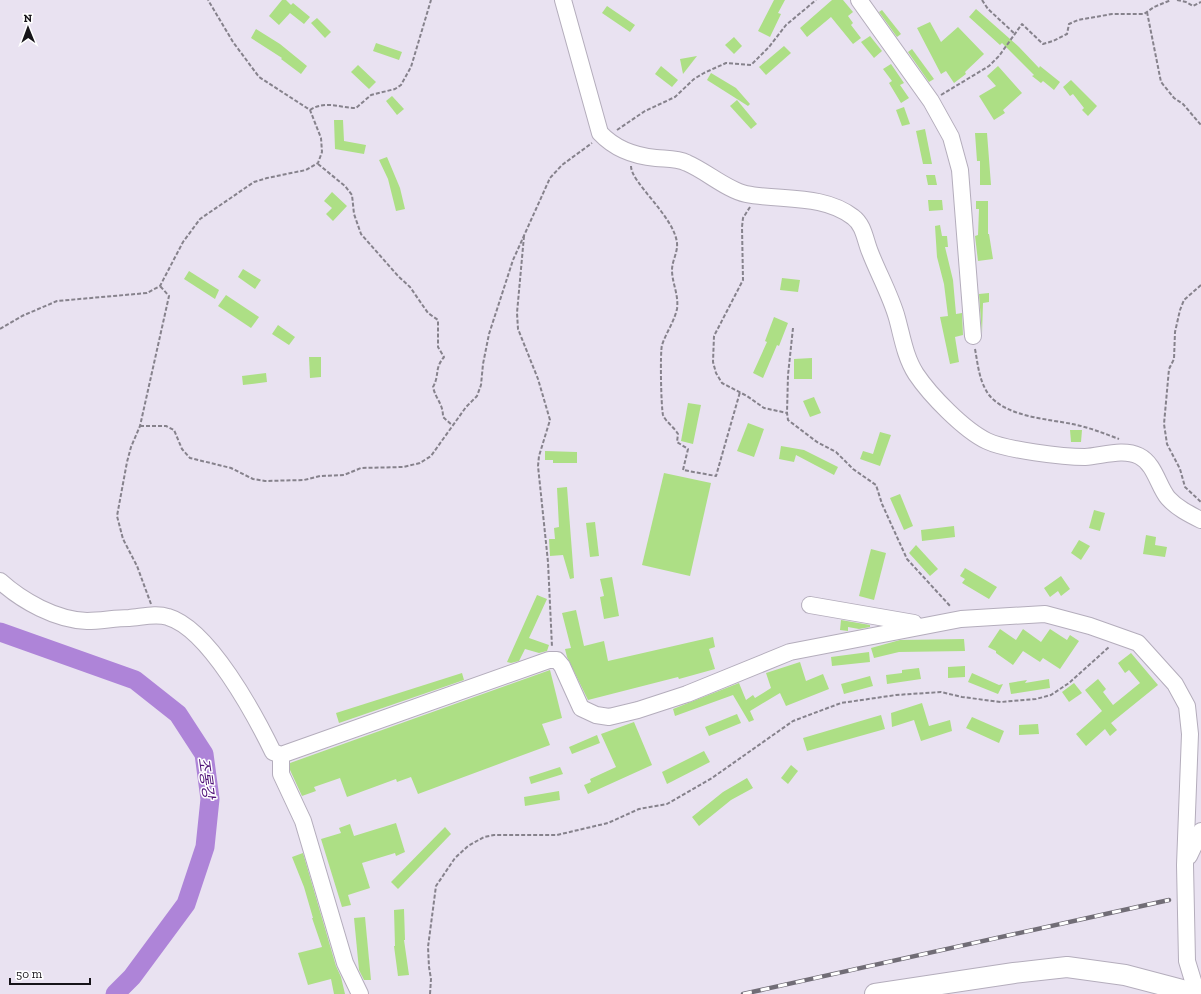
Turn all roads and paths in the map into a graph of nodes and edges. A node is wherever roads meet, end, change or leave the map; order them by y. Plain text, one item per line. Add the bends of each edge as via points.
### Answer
1 (208, 0) edge
2 (431, 0) edge
3 (563, 0) edge
4 (816, 0) edge
5 (859, 0) edge
6 (982, 0) edge
7 (1171, 0) edge
8 (1177, 0) edge
9 (1201, 2) edge
10 (1146, 12) junction
11 (1014, 34) junction
12 (931, 100) junction
13 (310, 110) junction
14 (1201, 125) edge
15 (605, 138) junction
16 (632, 153) junction
17 (318, 163) junction
18 (753, 194) junction
19 (524, 235) junction
20 (1201, 285) edge
21 (160, 286) junction
22 (793, 328) dead end
23 (0, 329) edge
24 (973, 336) joint
25 (740, 392) junction
26 (787, 413) junction
27 (452, 425) junction
28 (140, 426) junction
29 (1124, 442) dead end
30 (1201, 502) edge
31 (1201, 520) edge
32 (0, 581) edge
33 (810, 605) dead end
34 (157, 615) junction
35 (961, 619) junction
36 (923, 625) junction
37 (1117, 636) junction
38 (553, 660) junction
39 (281, 755) junction
40 (1201, 831) edge
41 (1185, 865) junction
42 (932, 990) edge
43 (360, 994) edge
44 (430, 994) edge
45 (875, 994) edge
46 (1197, 994) edge

1 - 13 path via 236,48 259,77
2 - 13 path via 411,66 401,85 371,96 356,108 323,105
3 - 15 street via 591,105 600,133
4 - 15 path via 786,25 751,65 726,63 704,73 675,97 645,111
5 - 12 street
6 - 11 path
7 - 10 path
8 - 9 path via 1193,6
10 - 11 path via 1078,20 1069,24 1067,34 1043,44 1022,24
10 - 14 path via 1161,82
11 - 12 path via 989,66
12 - 24 street via 951,137 960,170
13 - 17 path via 321,138 322,152
15 - 16 street via 609,143
15 - 19 path via 588,145 550,178
16 - 18 street via 644,157 676,159 737,191
16 - 25 path via 631,172 662,211 676,238 672,268 673,285 678,300 670,331 662,346 661,388 664,417 678,434 677,442 688,449 683,470 716,476
17 - 21 path via 306,170 254,182 200,219 183,242
17 - 27 path via 352,195 354,214 361,234 410,288 428,313 438,320 438,347 444,357 438,365 437,379 433,387 435,396 441,402 443,417
18 - 25 path via 751,206 743,218 743,280 714,336 712,354 716,374 722,383
18 - 31 street via 823,202 840,209 860,223 916,373 967,430 988,442 1023,450 1082,457 1118,453 1141,457 1154,472 1168,497 1182,510
19 - 27 path via 513,260 489,334 477,396
19 - 38 path via 518,329 538,379 550,420 538,466 548,562
20 - 30 path via 1184,300 1177,322 1174,359 1169,369 1164,428 1167,444 1180,469 1185,487
21 - 23 path via 147,293 57,301
21 - 28 path via 169,296
22 - 26 path
24 - 29 path via 981,379 990,396 1001,404 1026,416 1096,430
25 - 26 path via 764,408
26 - 35 path via 788,420 836,452 853,469 876,485 907,559
27 - 28 path via 431,456 420,463 403,467 361,468 344,475 304,480 266,481 253,479 231,468 190,458 182,449 174,430 166,426
28 - 34 path via 127,462 117,516 126,546
32 - 34 street via 18,595 63,618 86,621
33 - 36 street
34 - 39 street via 169,617 188,628 213,652 232,679 273,752
35 - 36 street
35 - 37 street via 1045,614
36 - 38 street via 790,652 687,694 609,717 596,715 581,708 562,666 557,660
37 - 41 street via 1138,643 1175,684 1187,706 1190,734
37 - 44 path via 1089,666 1052,695 1036,700 1001,702 941,692 841,703 793,721 712,778 667,804 639,809 608,823 557,835 494,835 476,841 455,858 436,886 428,947
38 - 39 street via 487,680
39 - 43 street via 282,774 302,821 345,963
40 - 41 street
41 - 46 street via 1187,961
42 - 45 main road
42 - 46 main road via 1014,973 1067,967 1125,975

